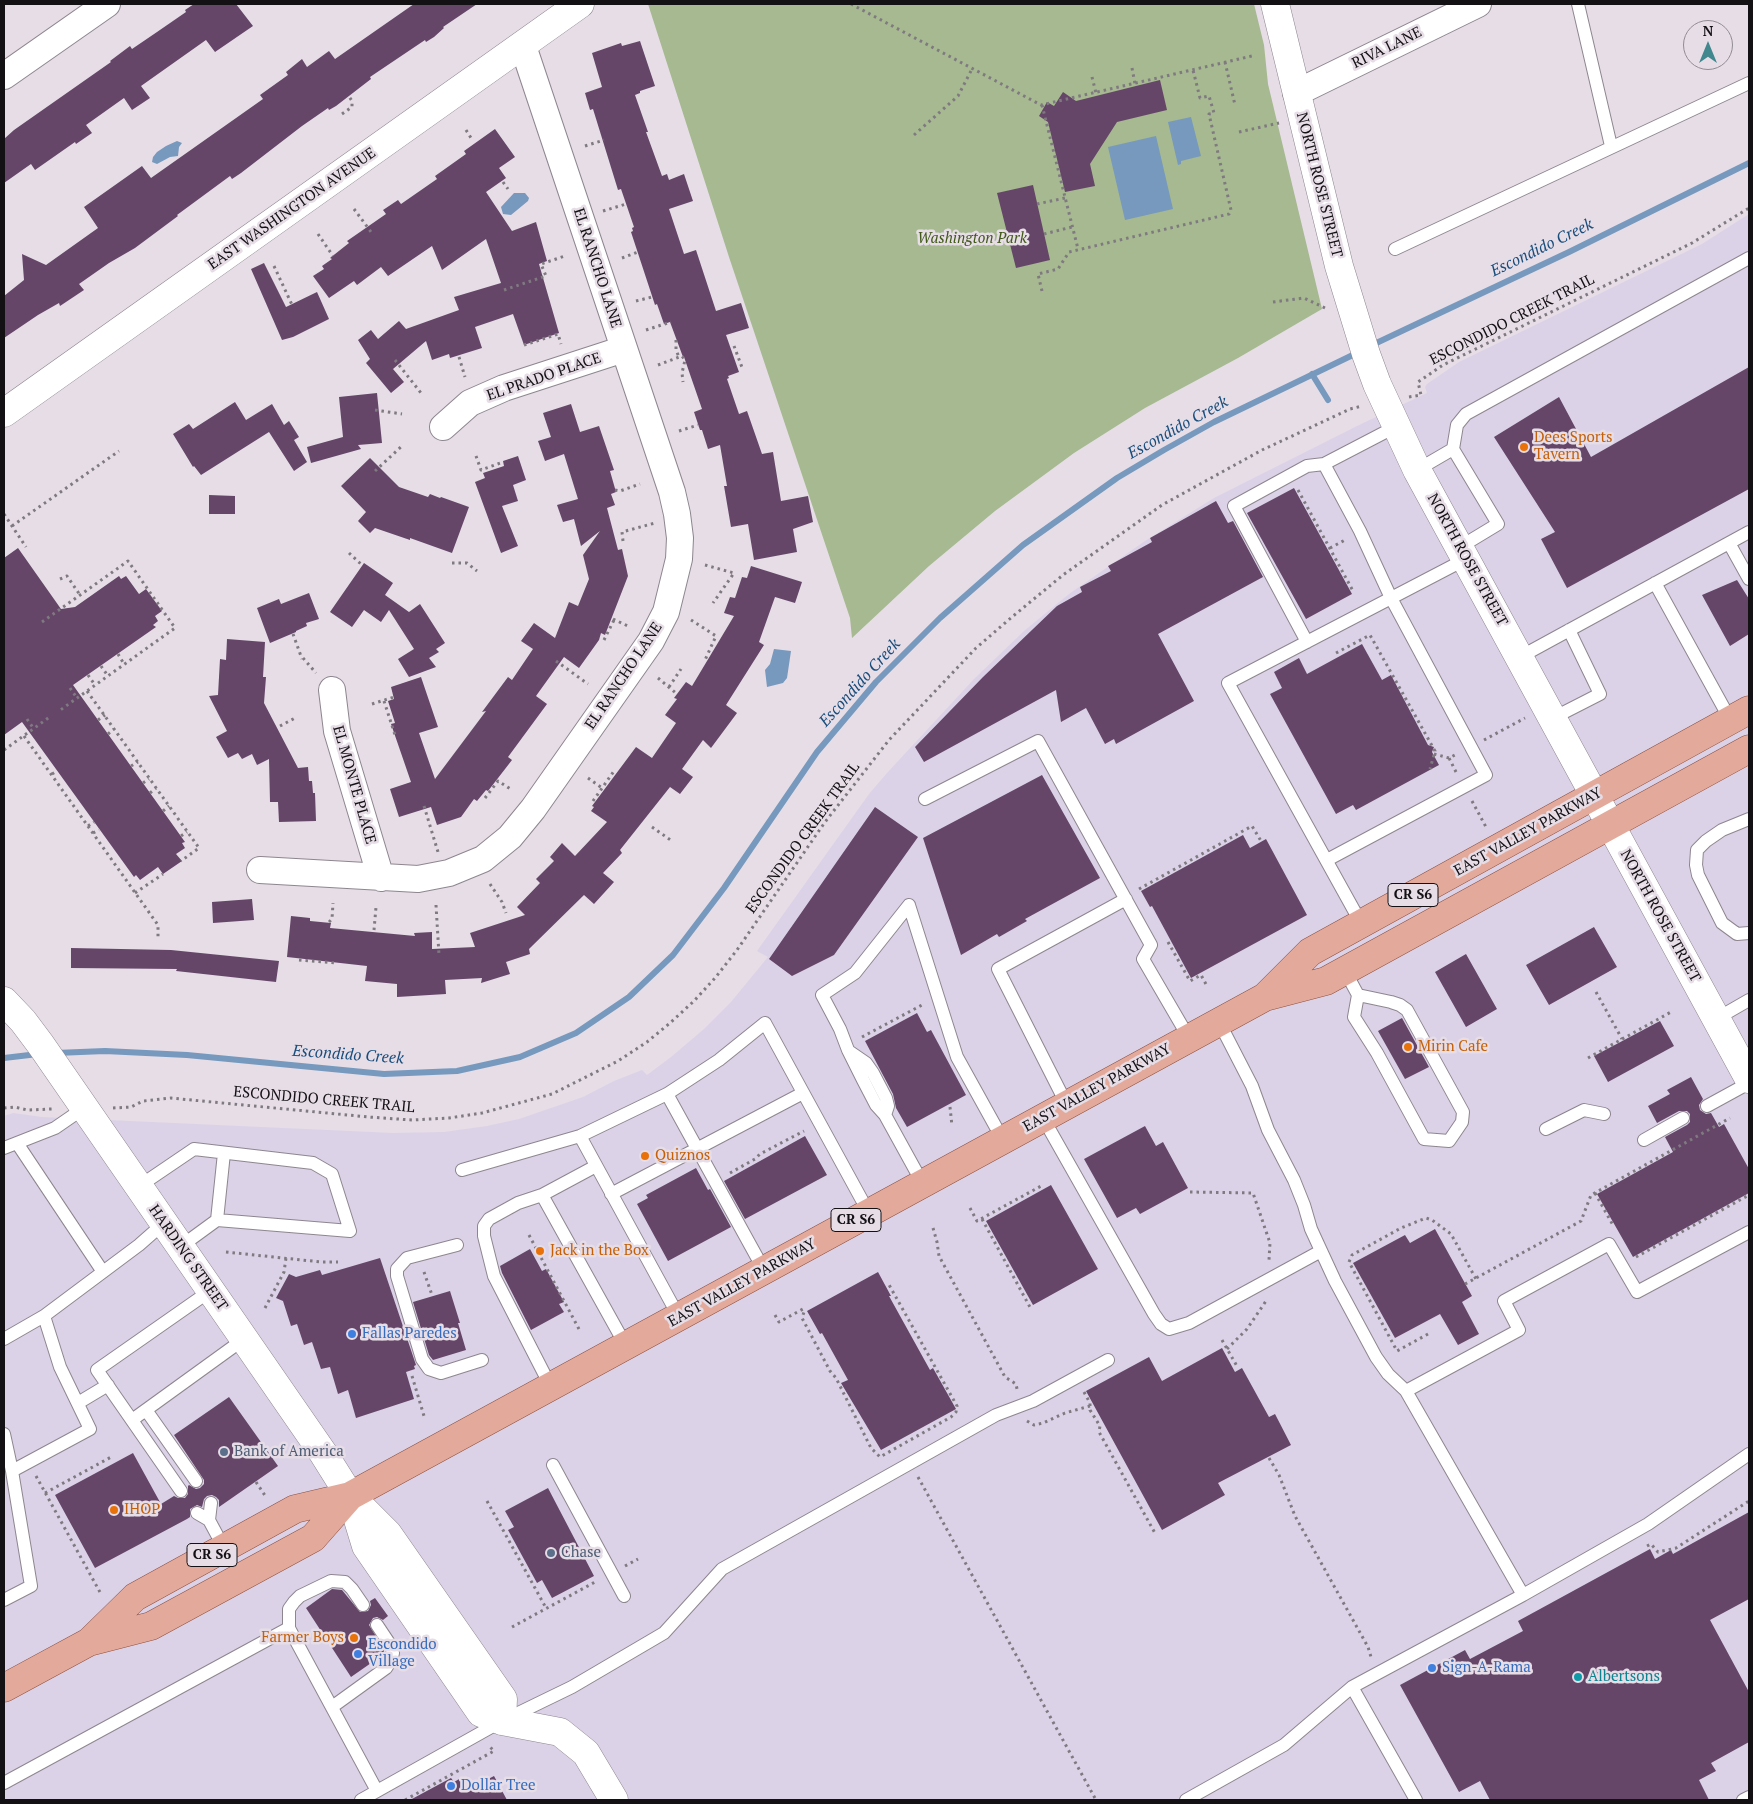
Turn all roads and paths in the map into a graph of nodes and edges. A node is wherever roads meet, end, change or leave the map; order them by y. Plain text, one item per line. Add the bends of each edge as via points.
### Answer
1 (107, 4) edge
2 (580, 4) edge
3 (851, 4) edge
4 (1275, 4) edge
5 (1478, 4) edge
6 (1578, 4) edge
7 (523, 46) junction
8 (1252, 56) dead end
9 (1225, 62) junction
10 (1132, 68) dead end
11 (972, 69) junction
12 (1193, 70) junction
13 (4, 76) edge
14 (1092, 77) dead end
15 (1749, 83) edge
16 (1136, 84) junction
17 (1096, 93) junction
18 (1296, 93) junction
19 (348, 95) dead end
20 (1042, 105) junction
21 (1236, 105) dead end
22 (342, 114) dead end
23 (1279, 123) dead end
24 (466, 130) dead end
25 (1239, 132) dead end
26 (914, 135) dead end
27 (604, 140) dead end
28 (473, 141) dead end
29 (585, 146) dead end
30 (1611, 146) junction
31 (502, 182) dead end
32 (508, 189) dead end
33 (1065, 198) junction
34 (626, 204) dead end
35 (1037, 204) dead end
36 (1749, 208) edge
37 (354, 209) dead end
38 (606, 210) dead end
39 (1072, 227) junction
40 (371, 232) dead end
41 (318, 234) dead end
42 (1044, 234) dead end
43 (1078, 249) junction
44 (1394, 249) dead end
45 (638, 252) dead end
46 (333, 256) dead end
47 (565, 256) dead end
48 (622, 258) dead end
49 (1749, 258) edge
50 (274, 266) dead end
51 (504, 290) dead end
52 (1042, 291) dead end
53 (652, 297) dead end
54 (636, 301) dead end
55 (1273, 302) dead end
56 (293, 307) dead end
57 (1338, 308) junction
58 (671, 322) dead end
59 (646, 330) dead end
60 (676, 340) dead end
61 (524, 345) dead end
62 (561, 345) dead end
63 (734, 346) dead end
64 (624, 349) junction
65 (459, 357) dead end
66 (679, 357) junction
67 (395, 360) dead end
68 (658, 365) dead end
69 (743, 370) dead end
70 (466, 377) dead end
71 (683, 382) dead end
72 (422, 393) dead end
73 (1381, 393) junction
74 (375, 410) dead end
75 (4, 413) edge
76 (402, 414) dead end
77 (698, 425) dead end
78 (1397, 426) junction
79 (442, 427) dead end
80 (679, 431) dead end
81 (403, 445) dead end
82 (1453, 449) junction
83 (119, 451) dead end
84 (476, 456) dead end
85 (503, 462) dead end
86 (1324, 464) junction
87 (1417, 470) junction
88 (375, 471) dead end
89 (1290, 476) junction
90 (640, 484) dead end
91 (615, 490) dead end
92 (4, 514) edge
93 (650, 525) dead end
94 (12, 526) junction
95 (1749, 532) edge
96 (623, 541) dead end
97 (1729, 543) junction
98 (26, 547) dead end
99 (349, 553) dead end
100 (1463, 553) junction
101 (452, 564) dead end
102 (362, 565) dead end
103 (705, 565) dead end
104 (477, 571) dead end
105 (60, 579) dead end
106 (1749, 579) edge
107 (1655, 583) junction
108 (1353, 591) dead end
109 (80, 596) junction
110 (1391, 598) junction
111 (713, 603) dead end
112 (691, 620) dead end
113 (42, 622) dead end
114 (628, 626) dead end
115 (1569, 630) junction
116 (293, 634) dead end
117 (604, 640) dead end
118 (1307, 642) junction
119 (1336, 653) dead end
120 (118, 654) dead end
121 (1520, 657) junction
122 (302, 659) dead end
123 (705, 660) dead end
124 (556, 661) dead end
125 (124, 664) junction
126 (100, 666) dead end
127 (681, 669) dead end
128 (88, 675) dead end
129 (108, 676) junction
130 (658, 678) dead end
131 (588, 684) dead end
132 (95, 685) junction
133 (70, 688) dead end
134 (669, 688) junction
135 (332, 690) dead end
136 (87, 691) junction
137 (677, 694) dead end
138 (394, 697) dead end
139 (77, 698) junction
140 (384, 701) junction
141 (372, 704) dead end
142 (59, 711) dead end
143 (1740, 715) edge
144 (51, 716) dead end
145 (104, 716) junction
146 (297, 717) dead end
147 (1553, 718) junction
148 (26, 719) dead end
149 (98, 720) dead end
150 (280, 726) dead end
151 (34, 729) junction
152 (114, 729) junction
153 (108, 734) dead end
154 (24, 736) junction
155 (396, 738) dead end
156 (4, 749) edge
157 (1749, 750) edge
158 (1434, 754) junction
159 (1449, 758) dead end
160 (138, 762) junction
161 (131, 766) dead end
162 (1430, 769) dead end
163 (57, 771) dead end
164 (614, 771) dead end
165 (52, 774) junction
166 (588, 778) dead end
167 (150, 779) junction
168 (143, 784) dead end
169 (156, 788) junction
170 (602, 788) junction
171 (512, 790) dead end
172 (150, 792) dead end
173 (1595, 796) junction
174 (485, 798) dead end
175 (925, 799) dead end
176 (593, 801) dead end
177 (169, 806) junction
178 (424, 806) dead end
179 (163, 811) dead end
180 (1749, 819) edge
181 (94, 822) dead end
182 (1610, 825) junction
183 (88, 826) junction
184 (652, 827) dead end
185 (99, 830) dead end
186 (187, 832) junction
187 (93, 833) junction
188 (181, 836) dead end
189 (672, 840) dead end
190 (1260, 840) dead end
191 (437, 848) dead end
192 (181, 860) dead end
193 (1327, 860) junction
194 (260, 870) dead end
195 (163, 874) dead end
196 (381, 878) junction
197 (490, 884) dead end
198 (135, 893) junction
199 (1143, 897) dead end
200 (1126, 900) junction
201 (333, 904) dead end
202 (436, 904) dead end
203 (376, 907) dead end
204 (506, 913) dead end
205 (329, 922) dead end
206 (1361, 924) junction
207 (374, 930) dead end
208 (1749, 933) edge
209 (158, 938) dead end
210 (1167, 939) dead end
211 (439, 955) dead end
212 (299, 960) dead end
213 (336, 963) dead end
214 (1345, 971) junction
215 (4, 982) edge
216 (1207, 986) dead end
217 (1596, 992) dead end
218 (1358, 995) junction
219 (1264, 996) junction
220 (1749, 1000) edge
221 (4, 1001) edge
222 (927, 1011) dead end
223 (1671, 1012) dead end
224 (1716, 1019) junction
225 (24, 1021) junction
226 (1219, 1022) junction
227 (1189, 1038) junction
228 (1622, 1039) junction
229 (847, 1048) junction
230 (1588, 1058) dead end
231 (1748, 1074) edge
232 (803, 1093) junction
233 (667, 1094) junction
234 (81, 1104) junction
235 (1067, 1105) junction
236 (1707, 1106) dead end
237 (950, 1107) dead end
238 (4, 1108) edge
239 (1604, 1114) dead end
240 (1043, 1118) junction
241 (1683, 1118) dead end
242 (1730, 1118) dead end
243 (952, 1126) dead end
244 (1546, 1128) dead end
245 (580, 1136) junction
246 (808, 1138) dead end
247 (1003, 1140) junction
248 (1644, 1140) dead end
249 (17, 1143) junction
250 (4, 1148) edge
251 (697, 1149) junction
252 (224, 1152) junction
253 (596, 1166) junction
254 (462, 1170) dead end
255 (733, 1182) dead end
256 (923, 1184) junction
257 (1043, 1185) dead end
258 (138, 1187) junction
259 (1190, 1192) dead end
260 (1595, 1192) junction
261 (611, 1194) junction
262 (542, 1195) junction
263 (1749, 1195) edge
264 (970, 1208) dead end
265 (869, 1213) junction
266 (982, 1219) junction
267 (217, 1220) junction
268 (164, 1223) junction
269 (933, 1228) dead end
270 (1749, 1232) edge
271 (1618, 1234) dead end
272 (528, 1235) dead end
273 (457, 1245) dead end
274 (180, 1247) junction
275 (1321, 1251) junction
276 (226, 1252) dead end
277 (418, 1254) junction
278 (286, 1258) junction
279 (1632, 1259) dead end
280 (338, 1262) dead end
281 (764, 1270) junction
282 (103, 1272) junction
283 (1476, 1279) junction
284 (1268, 1280) junction
285 (888, 1283) dead end
286 (1465, 1284) dead end
287 (210, 1291) junction
288 (432, 1295) dead end
289 (265, 1308) dead end
290 (1031, 1309) dead end
291 (775, 1315) dead end
292 (44, 1316) junction
293 (679, 1317) junction
294 (580, 1331) dead end
295 (1428, 1334) dead end
296 (4, 1339) edge
297 (244, 1339) junction
298 (1222, 1340) dead end
299 (626, 1346) junction
300 (1227, 1349) junction
301 (482, 1360) dead end
302 (1108, 1360) dead end
303 (1238, 1368) dead end
304 (411, 1373) dead end
305 (1076, 1378) junction
306 (108, 1385) junction
307 (551, 1387) junction
308 (1406, 1391) junction
309 (78, 1403) junction
310 (1021, 1406) junction
311 (1090, 1406) junction
312 (146, 1410) junction
313 (424, 1416) dead end
314 (132, 1420) junction
315 (4, 1434) edge
316 (900, 1446) junction
317 (1749, 1454) edge
318 (113, 1456) dead end
319 (1269, 1458) dead end
320 (28, 1463) junction
321 (910, 1463) junction
322 (553, 1465) dead end
323 (12, 1471) junction
324 (196, 1481) dead end
325 (256, 1482) dead end
326 (181, 1491) dead end
327 (45, 1493) junction
328 (350, 1496) junction
329 (487, 1501) dead end
330 (1749, 1501) edge
331 (269, 1502) dead end
332 (211, 1503) dead end
333 (197, 1513) dead end
334 (209, 1520) junction
335 (1156, 1535) dead end
336 (224, 1548) junction
337 (1642, 1549) dead end
338 (638, 1559) dead end
339 (611, 1573) junction
340 (100, 1594) dead end
341 (1523, 1595) junction
342 (624, 1596) dead end
343 (4, 1600) edge
344 (363, 1605) dead end
345 (546, 1608) junction
346 (377, 1625) dead end
347 (512, 1627) dead end
348 (289, 1628) junction
349 (89, 1642) junction
350 (1380, 1672) junction
351 (1352, 1687) junction
352 (4, 1688) edge
353 (332, 1707) junction
354 (502, 1721) junction
355 (477, 1735) junction
356 (4, 1783) edge
357 (377, 1791) junction
358 (1749, 1797) edge
359 (361, 1800) edge
360 (405, 1800) edge
361 (614, 1800) edge
362 (1096, 1800) edge
363 (1186, 1800) edge
364 (1416, 1800) edge
365 (1743, 1800) edge

1 - 13 street
2 - 7 street, EAST WASHINGTON AVENUE
3 - 11 path
4 - 18 street, NORTH ROSE STREET
5 - 18 street, RIVA LANE
6 - 30 lane
7 - 64 street, EL RANCHO LANE
7 - 75 street, EAST WASHINGTON AVENUE
8 - 9 path
9 - 12 path
9 - 21 path
10 - 16 path
11 - 20 path
11 - 26 path via 958,96
12 - 16 path
12 - 43 path via 1200,98 1209,96 1214,113 1209,114 1232,210 1229,214
14 - 17 path
15 - 30 lane
16 - 17 path
17 - 20 path
18 - 57 street, NORTH ROSE STREET via 1339,266
19 - 22 path via 352,107
20 - 33 path
23 - 25 path
24 - 28 path
27 - 29 path
30 - 44 lane
31 - 32 path
33 - 35 path
33 - 39 path
34 - 38 path
36 - 73 path, ESCONDIDO CREEK TRAIL via 1692,243 1448,362 1418,382 1421,395
37 - 40 path
39 - 42 path
39 - 43 path
41 - 46 path
43 - 52 path via 1069,252 1058,269 1038,274
45 - 48 path
47 - 51 path via 541,264 546,276
49 - 82 lane via 1466,414 1457,425
50 - 56 path
53 - 54 path
55 - 57 path via 1304,298
57 - 73 street, NORTH ROSE STREET
58 - 59 path
60 - 66 path
61 - 62 path via 558,334
63 - 69 path
64 - 79 street, EL PRADO PLACE via 504,388 470,403
64 - 196 street, EL RANCHO LANE via 677,514 679,560 666,612 652,641 533,809 510,836 483,859 449,873 418,880
65 - 70 path
66 - 68 path
66 - 71 path via 686,360
67 - 72 path
73 - 78 street, NORTH ROSE STREET
73 - 234 path, ESCONDIDO CREEK TRAIL via 1262,450 1162,505 1063,575 976,648 890,740 825,822 715,978 670,1023 618,1060 552,1094 482,1113 449,1118 368,1117 171,1098 143,1101 130,1107
74 - 76 path
77 - 80 path
78 - 86 lane
78 - 87 street, NORTH ROSE STREET
81 - 88 path
82 - 87 lane
82 - 100 lane via 1498,524
83 - 94 path
84 - 85 path via 481,470
86 - 89 lane via 1307,466
86 - 110 lane
87 - 100 street, NORTH ROSE STREET
89 - 108 path
89 - 118 lane via 1234,506
90 - 91 path
92 - 94 path
93 - 96 path via 622,532
94 - 98 path
95 - 97 lane
97 - 106 lane
97 - 107 lane
99 - 102 path
100 - 110 lane
100 - 121 street, NORTH ROSE STREET
101 - 104 path via 467,564
103 - 111 path via 734,573
105 - 109 path via 67,576
107 - 115 lane
107 - 143 lane
109 - 113 path
109 - 125 path via 128,561 175,628
110 - 118 lane
110 - 193 lane via 1486,775
112 - 123 path via 716,636
114 - 117 path via 613,620
115 - 121 lane
115 - 147 lane via 1600,694
116 - 122 path
118 - 193 lane via 1228,684
119 - 158 path via 1370,635
120 - 125 path
121 - 147 street, NORTH ROSE STREET
124 - 131 path
125 - 129 path
126 - 129 path
127 - 134 path
128 - 132 path
129 - 132 path
130 - 134 path
132 - 136 path
133 - 139 path
134 - 137 path
135 - 196 street, EL MONTE PLACE via 337,731
136 - 139 path
136 - 145 path
138 - 140 path
139 - 142 path
140 - 141 path
140 - 155 path
143 - 173 main road, EAST VALLEY PARKWAY / CR S6
144 - 151 path
145 - 149 path
145 - 152 path
146 - 150 path
147 - 173 street, NORTH ROSE STREET
148 - 151 path
151 - 154 path
152 - 153 path
152 - 160 path
154 - 156 path
154 - 165 path
157 - 182 main road, EAST VALLEY PARKWAY / CR S6
158 - 159 path
158 - 162 path
160 - 161 path
160 - 167 path
163 - 165 path
164 - 170 path
165 - 183 path
166 - 170 path
167 - 168 path
167 - 169 path
169 - 172 path
169 - 177 path
170 - 176 path
171 - 174 path via 498,780
173 - 182 street, NORTH ROSE STREET
173 - 206 main road, EAST VALLEY PARKWAY / CR S6
175 - 200 lane via 1038,740
177 - 179 path
177 - 186 path
178 - 191 path
180 - 208 lane via 1706,840 1697,850 1696,864 1698,875 1722,923 1737,934
181 - 183 path
182 - 214 main road, EAST VALLEY PARKWAY / CR S6
182 - 224 street, NORTH ROSE STREET
183 - 187 path
184 - 189 path
185 - 187 path
186 - 188 path
186 - 192 path via 199,848
187 - 198 path
190 - 199 path via 1252,826 1138,888
193 - 206 lane
194 - 196 street, EL RANCHO LANE
195 - 198 path
197 - 204 path
198 - 209 path via 158,925
200 - 227 lane via 1151,944 1143,959
200 - 235 lane via 998,968
201 - 205 path
202 - 211 path
203 - 207 path
206 - 219 main road, EAST VALLEY PARKWAY / CR S6 via 1310,952
210 - 216 path via 1190,981 1201,976
212 - 213 path
214 - 218 lane
214 - 219 main road, EAST VALLEY PARKWAY / CR S6 via 1326,981
215 - 225 street, HARDING STREET
217 - 228 path
218 - 218 lane via 1354,1017 1424,1139 1449,1141 1462,1122 1463,1112 1407,1010 1400,1005
219 - 226 main road, EAST VALLEY PARKWAY / CR S6
220 - 224 lane
221 - 225 street, HARDING STREET
222 - 229 path via 922,1005 917,1007
223 - 228 path
224 - 231 street, NORTH ROSE STREET
225 - 234 street, HARDING STREET
226 - 227 main road, EAST VALLEY PARKWAY / CR S6
226 - 275 lane via 1294,1180
227 - 235 main road, EAST VALLEY PARKWAY / CR S6
228 - 230 path
229 - 247 lane via 822,995 855,973 909,904 957,1057
229 - 256 lane
231 - 236 lane
232 - 233 lane via 765,1023 719,1060
232 - 251 lane
232 - 265 lane
233 - 245 lane
233 - 251 lane
234 - 238 path, ESCONDIDO CREEK TRAIL via 28,1110
234 - 249 lane via 55,1128
234 - 258 street, HARDING STREET
235 - 240 main road, EAST VALLEY PARKWAY / CR S6
237 - 243 path
239 - 244 lane via 1584,1110
240 - 247 main road, EAST VALLEY PARKWAY / CR S6
240 - 284 lane via 1162,1324 1169,1329 1189,1323
241 - 248 lane
242 - 260 path
245 - 253 lane
245 - 254 lane
246 - 255 path via 803,1130 760,1154 729,1174
247 - 256 main road, EAST VALLEY PARKWAY / CR S6
249 - 250 lane
249 - 282 lane
251 - 261 lane
251 - 281 lane
252 - 258 lane via 194,1149
252 - 267 lane
252 - 267 lane via 313,1163 332,1174 350,1231
253 - 261 lane
253 - 262 lane
256 - 265 main road, EAST VALLEY PARKWAY / CR S6
257 - 266 path
258 - 268 street, HARDING STREET
259 - 284 path via 1253,1192 1270,1243
260 - 271 path
260 - 283 path via 1581,1221
261 - 293 lane
262 - 299 lane
262 - 307 lane via 518,1203 489,1219 484,1226 484,1236 494,1276
263 - 279 path
264 - 266 path via 977,1221
265 - 281 main road, EAST VALLEY PARKWAY / CR S6
266 - 290 path
267 - 274 lane
268 - 274 street, HARDING STREET
268 - 282 lane
269 - 310 path via 939,1256 1005,1377 1016,1384
270 - 308 lane via 1637,1292 1609,1244 1504,1301 1519,1330
272 - 294 path
273 - 277 lane
274 - 287 street, HARDING STREET
275 - 284 lane
275 - 308 lane via 1376,1357
276 - 278 path
277 - 288 path
277 - 301 lane via 401,1263 397,1276 424,1364 441,1373
278 - 280 path
278 - 289 path via 284,1272
281 - 293 main road, EAST VALLEY PARKWAY / CR S6
282 - 292 lane
283 - 286 path
283 - 295 path via 1451,1234 1426,1218 1352,1255 1349,1262 1397,1351
284 - 300 path via 1266,1300 1247,1329
285 - 316 path via 957,1406 951,1417
287 - 297 street, HARDING STREET
287 - 306 lane via 98,1370
291 - 316 path via 779,1322 803,1309 802,1318 872,1448 880,1457
292 - 296 lane
292 - 309 lane via 60,1367
293 - 299 main road, EAST VALLEY PARKWAY / CR S6
297 - 312 lane
297 - 328 street, HARDING STREET
298 - 300 path
299 - 307 main road, EAST VALLEY PARKWAY / CR S6
300 - 303 path
302 - 305 lane
304 - 313 path
305 - 310 lane
305 - 311 path
306 - 309 lane
306 - 314 lane
307 - 328 main road, EAST VALLEY PARKWAY / CR S6
308 - 341 lane
309 - 320 lane via 90,1429
310 - 311 path via 1024,1417 1034,1425
310 - 321 lane via 996,1415
311 - 335 path via 1100,1426 1099,1432
312 - 314 lane
312 - 324 lane
314 - 326 lane
315 - 323 lane
316 - 321 path
317 - 341 lane via 1648,1524
318 - 327 path
319 - 350 path via 1295,1516
320 - 323 lane
320 - 327 path
321 - 354 lane via 722,1569 664,1633 572,1687
321 - 362 path
322 - 339 lane
323 - 343 lane via 31,1586
325 - 331 path
327 - 340 path
328 - 336 main road, EAST VALLEY PARKWAY / CR S6 via 295,1509
328 - 349 main road, EAST VALLEY PARKWAY / CR S6 via 313,1538 151,1626
328 - 354 street, HARDING STREET via 366,1546 481,1713
329 - 345 path
330 - 337 path via 1676,1548 1658,1552 1651,1544
332 - 334 lane
333 - 334 lane
334 - 336 lane
336 - 349 main road, EAST VALLEY PARKWAY / CR S6 via 135,1597
338 - 339 path
339 - 342 lane
339 - 345 path
341 - 350 lane
344 - 348 lane via 345,1582 331,1581 294,1602 289,1609
345 - 347 path
346 - 353 lane via 392,1646 392,1660 386,1668
348 - 353 lane
348 - 356 lane
349 - 352 main road, EAST VALLEY PARKWAY / CR S6
350 - 351 lane
351 - 363 lane via 1284,1745
351 - 364 lane
353 - 357 lane
354 - 355 lane
354 - 361 street via 560,1732 586,1753
355 - 357 lane
355 - 360 path via 494,1751
357 - 359 lane
358 - 365 lane

